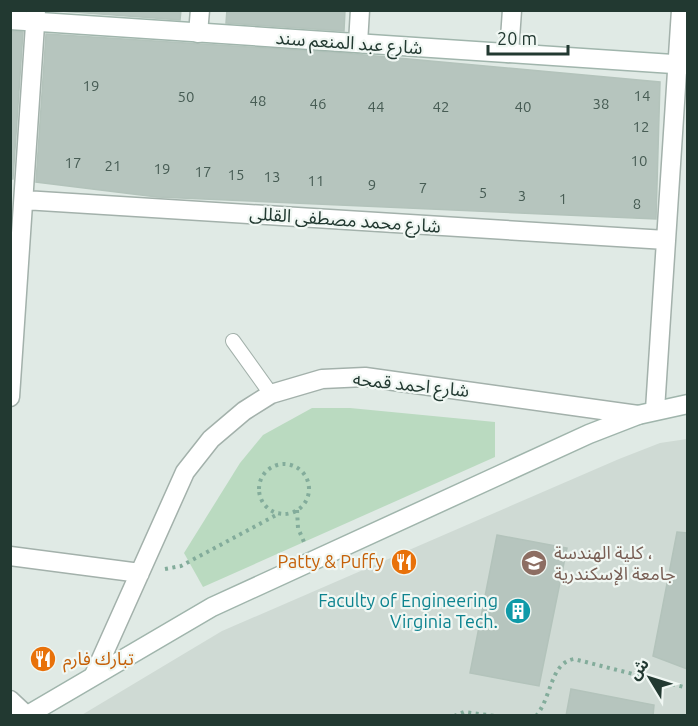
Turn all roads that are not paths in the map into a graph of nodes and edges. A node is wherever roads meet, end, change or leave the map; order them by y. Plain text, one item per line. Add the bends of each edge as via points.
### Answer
1 (200, 10) edge
2 (360, 10) edge
3 (512, 10) edge
4 (681, 10) edge
5 (36, 16) edge
6 (10, 20) edge
7 (198, 33) junction
8 (358, 43) junction
9 (509, 53) junction
10 (682, 65) edge
11 (24, 200) junction
12 (666, 240) junction
13 (233, 341) dead end
14 (271, 394) junction
15 (10, 397) edge
16 (687, 404) edge
17 (646, 412) junction
18 (10, 556) edge
19 (140, 573) junction
20 (94, 675) junction
21 (10, 700) edge
22 (26, 715) edge

1 - 7 street
2 - 8 street
3 - 9 street
4 - 10 street
5 - 6 street, شارع عبد المنعم سند
5 - 7 street, شارع عبد المنعم سند
5 - 11 street
7 - 8 street, شارع عبد المنعم سند
8 - 9 street, شارع عبد المنعم سند
9 - 10 street, شارع عبد المنعم سند
10 - 12 street
11 - 12 street, شارع محمد مصطفى القللى
11 - 15 street
12 - 17 street
13 - 14 lane
14 - 17 street, شارع احمد قمحه via 322,379 365,377
14 - 19 street, شارع احمد قمحه via 211,439 185,472
16 - 17 street, شارع احمد قمحه
17 - 20 street, شارع احمد قمحه via 212,607
18 - 19 street
19 - 20 street, شارع احمد قمحه
20 - 22 street, شارع احمد قمحه
21 - 22 street

